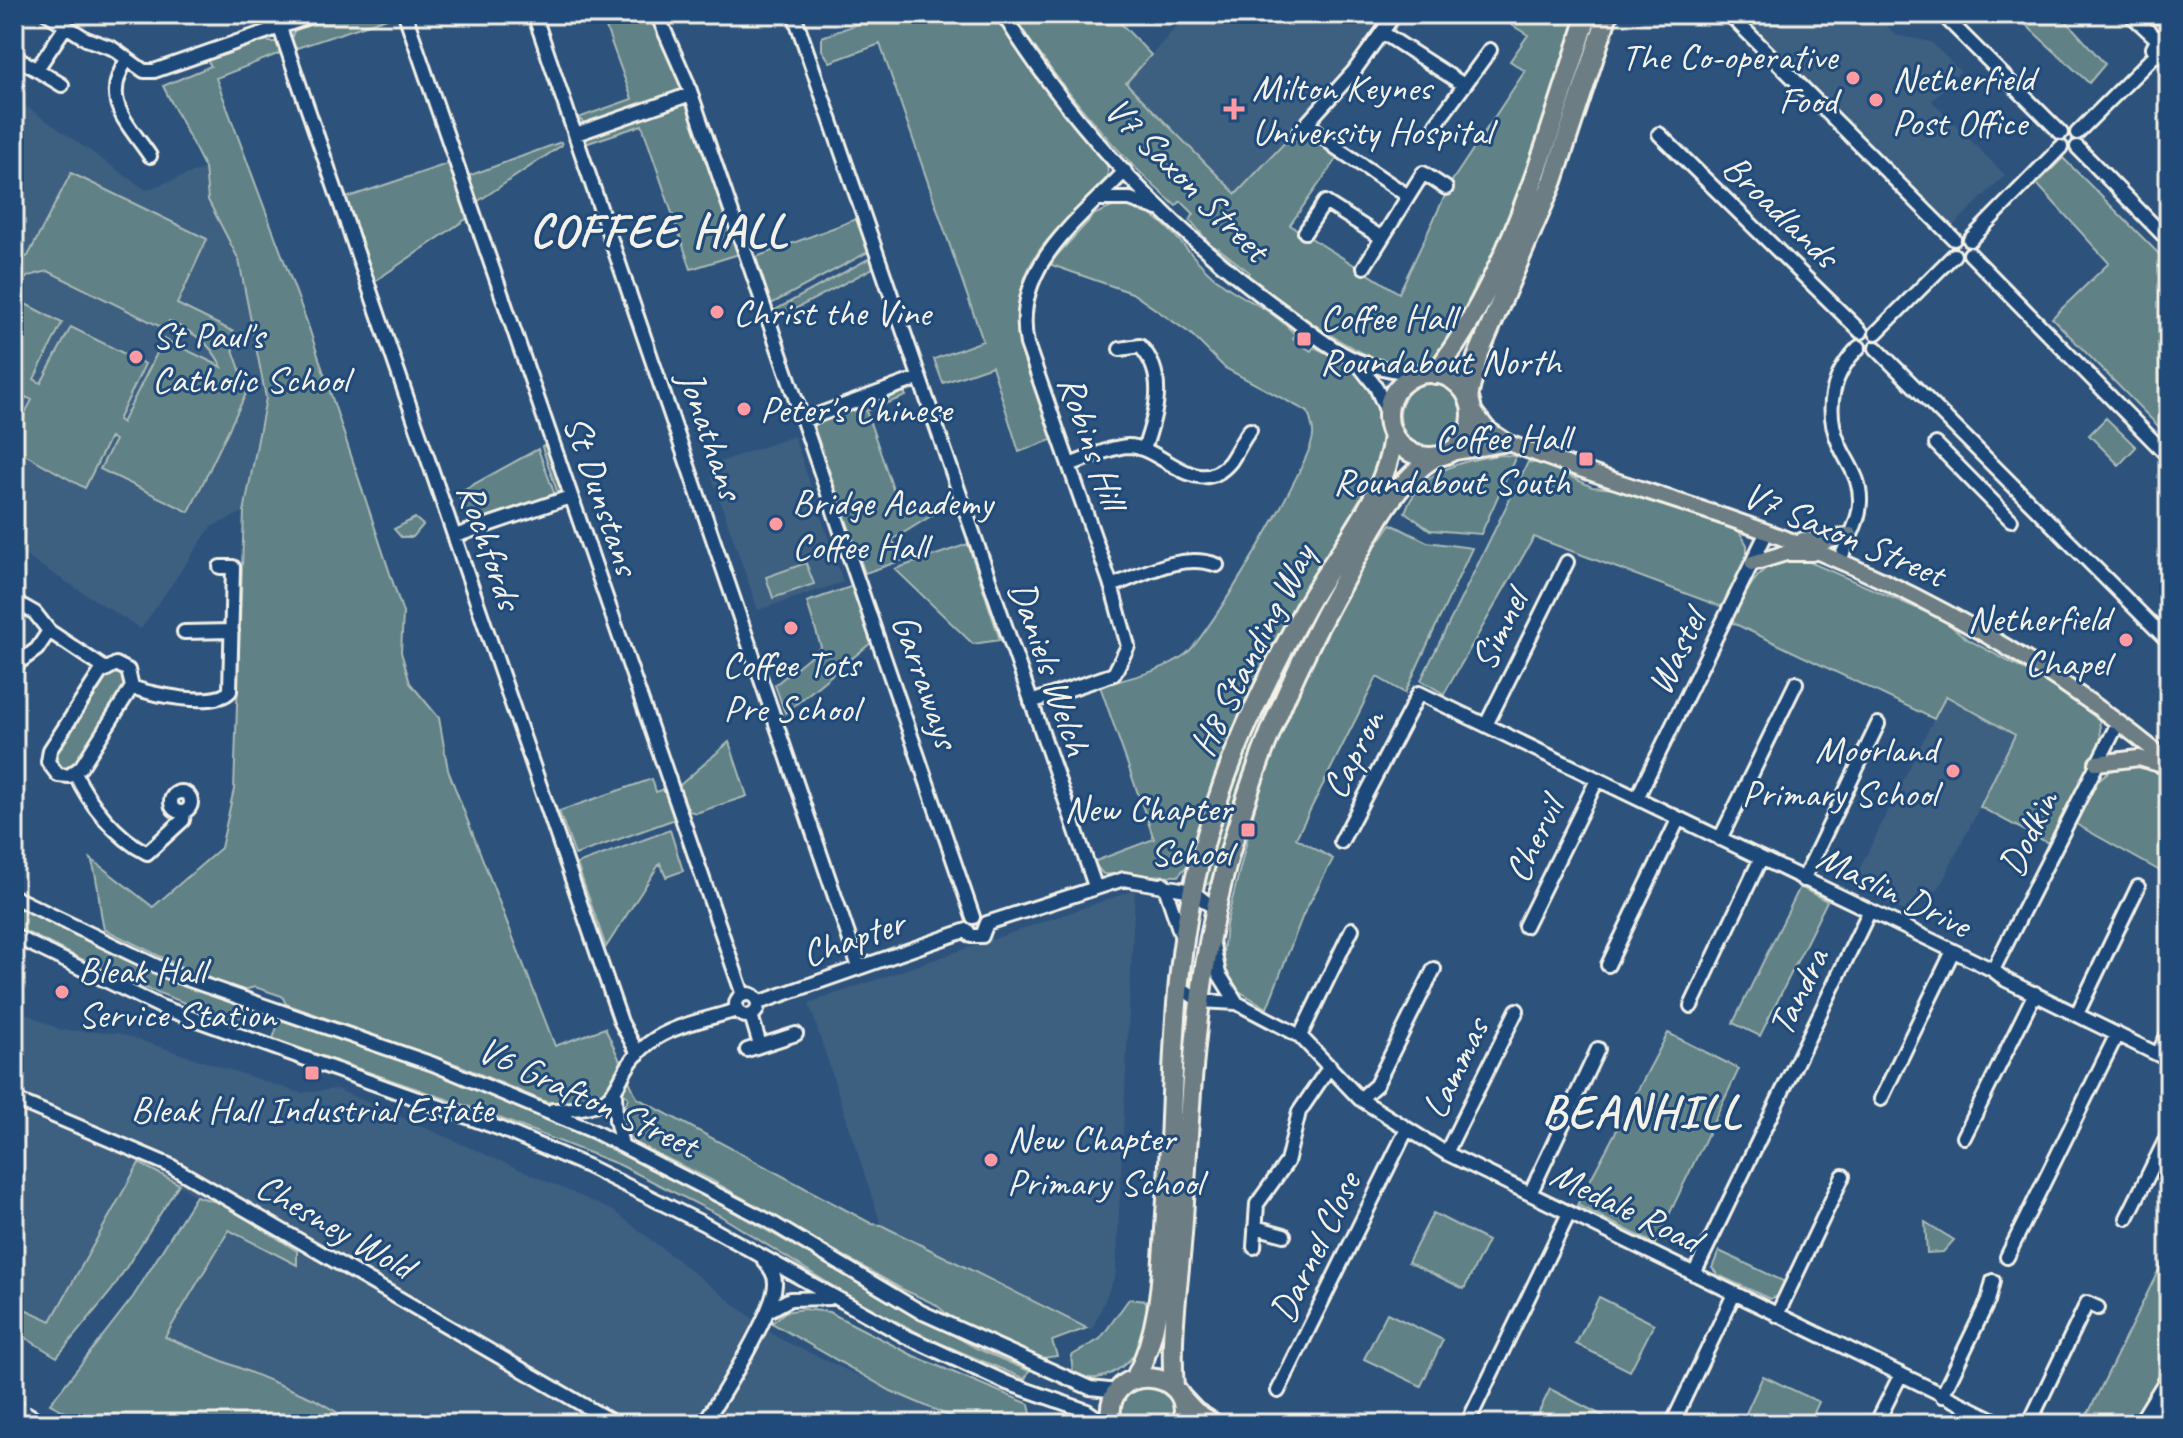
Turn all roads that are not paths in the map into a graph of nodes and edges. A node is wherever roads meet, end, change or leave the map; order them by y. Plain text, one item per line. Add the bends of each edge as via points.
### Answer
1 (48, 14) edge
2 (317, 14) edge
3 (405, 14) edge
4 (534, 14) edge
5 (657, 14) edge
6 (794, 14) edge
7 (1003, 14) edge
8 (1395, 14) edge
9 (1588, 14) edge
10 (1608, 14) edge
11 (1729, 14) edge
12 (1942, 14) edge
13 (2130, 14) edge
14 (66, 26) junction
15 (280, 28) junction
16 (1383, 33) junction
17 (2163, 38) edge
18 (1490, 50) dead end
19 (2163, 54) edge
20 (14, 56) edge
21 (131, 62) junction
22 (37, 69) junction
23 (62, 85) dead end
24 (1464, 85) junction
25 (691, 94) junction
26 (1436, 124) dead end
27 (2061, 133) junction
28 (2077, 133) junction
29 (576, 134) junction
30 (1659, 134) dead end
31 (2061, 147) junction
32 (2077, 147) junction
33 (150, 156) dead end
34 (1125, 171) junction
35 (1446, 188) dead end
36 (1408, 196) junction
37 (1099, 199) junction
38 (1165, 212) junction
39 (1305, 232) dead end
40 (1382, 238) junction
41 (1954, 239) junction
42 (1970, 240) junction
43 (2169, 241) edge
44 (1970, 254) junction
45 (1954, 255) junction
46 (1364, 267) dead end
47 (1497, 286) junction
48 (1861, 332) junction
49 (1876, 333) junction
50 (1859, 347) junction
51 (1876, 348) junction
52 (1120, 349) dead end
53 (1354, 359) junction
54 (1428, 374) junction
55 (919, 378) junction
56 (1470, 402) junction
57 (1388, 414) junction
58 (804, 420) junction
59 (1250, 430) dead end
60 (1393, 434) junction
61 (1510, 443) junction
62 (1936, 444) dead end
63 (1144, 449) junction
64 (1442, 455) junction
65 (2169, 457) edge
66 (1069, 465) junction
67 (2006, 478) junction
68 (1388, 487) junction
69 (1987, 496) junction
70 (570, 497) junction
71 (1368, 520) junction
72 (2011, 520) dead end
73 (1767, 532) junction
74 (1850, 535) junction
75 (455, 536) junction
76 (1786, 539) junction
77 (1821, 553) junction
78 (1840, 561) junction
79 (1567, 562) dead end
80 (1753, 563) junction
81 (1217, 565) dead end
82 (220, 567) dead end
83 (1111, 586) junction
84 (14, 601) edge
85 (49, 631) junction
86 (232, 631) junction
87 (184, 632) dead end
88 (2169, 642) edge
89 (14, 666) edge
90 (104, 668) junction
91 (1796, 683) dead end
92 (132, 687) junction
93 (1419, 693) joint
94 (1031, 702) junction
95 (2118, 723) junction
96 (1878, 724) dead end
97 (1486, 725) junction
98 (2097, 763) junction
99 (2169, 765) edge
100 (75, 773) junction
101 (1597, 780) junction
102 (1637, 798) junction
103 (184, 812) dead end
104 (1678, 820) junction
105 (1720, 839) junction
106 (1341, 842) dead end
107 (1760, 860) junction
108 (1227, 864) junction
109 (1803, 880) junction
110 (1164, 884) junction
111 (1095, 886) junction
112 (2138, 887) dead end
113 (1198, 894) junction
114 (14, 897) edge
115 (1869, 912) junction
116 (973, 917) junction
117 (987, 923) junction
118 (1214, 923) junction
119 (1525, 926) dead end
120 (1181, 929) junction
121 (1352, 929) dead end
122 (967, 930) junction
123 (14, 936) edge
124 (1952, 953) junction
125 (1210, 963) junction
126 (1608, 965) dead end
127 (859, 967) junction
128 (1434, 969) dead end
129 (1993, 970) junction
130 (2035, 993) junction
131 (1189, 994) junction
132 (743, 995) junction
133 (758, 1003) junction
134 (1237, 1003) junction
135 (1691, 1006) dead end
136 (737, 1010) junction
137 (1517, 1010) dead end
138 (2077, 1014) junction
139 (751, 1015) junction
140 (2169, 1032) edge
141 (796, 1034) dead end
142 (2117, 1034) junction
143 (1300, 1036) junction
144 (760, 1045) junction
145 (1598, 1049) dead end
146 (747, 1050) dead end
147 (638, 1054) junction
148 (2164, 1057) edge
149 (1330, 1066) junction
150 (615, 1092) junction
151 (14, 1099) edge
152 (1360, 1099) junction
153 (1881, 1099) dead end
154 (547, 1111) junction
155 (1406, 1131) junction
156 (2169, 1133) edge
157 (1964, 1137) dead end
158 (622, 1145) junction
159 (1446, 1153) junction
160 (1843, 1176) dead end
161 (1530, 1194) junction
162 (1569, 1213) junction
163 (2127, 1218) dead end
164 (1255, 1227) junction
165 (1284, 1235) dead end
166 (1254, 1247) dead end
167 (761, 1256) junction
168 (2007, 1257) dead end
169 (1694, 1274) junction
170 (1171, 1275) junction
171 (1993, 1281) dead end
172 (1734, 1294) junction
173 (836, 1299) junction
174 (2088, 1304) dead end
175 (768, 1311) junction
176 (1166, 1313) junction
177 (1777, 1315) junction
178 (1901, 1374) junction
179 (2169, 1375) edge
180 (1135, 1379) junction
181 (1118, 1391) junction
182 (1278, 1391) dead end
183 (1177, 1392) junction
184 (1942, 1396) junction
185 (2169, 1415) edge
186 (1462, 1422) edge
187 (616, 1424) edge
188 (703, 1424) edge
189 (1106, 1424) edge
190 (1112, 1424) edge
191 (1182, 1424) edge
192 (1214, 1424) edge
193 (1672, 1424) edge
194 (1876, 1424) edge
195 (2003, 1424) edge
196 (2029, 1424) edge
197 (2139, 1424) edge
198 (2149, 1424) edge

1 - 14 street
2 - 15 street
3 - 70 street, St Dunstans
4 - 29 street, Jonathans
5 - 25 street, Garraways
6 - 55 street, Daniels Welch
7 - 34 street, V7 Saxon Street via 1058,92
8 - 16 street
9 - 47 highway
10 - 47 highway via 1553,181
11 - 41 street
12 - 27 street
13 - 17 street
14 - 21 street
14 - 22 street
15 - 21 street via 154,71
15 - 75 street, Rochfords
16 - 24 street
16 - 36 street via 1304,128
17 - 19 street via 2153,44
18 - 24 street
19 - 28 street
20 - 22 street
21 - 33 street via 118,73 114,94
22 - 23 street
24 - 26 street
25 - 29 street
25 - 58 street, Garraways
27 - 28 street
27 - 31 street
28 - 32 street
29 - 127 street, Jonathans
30 - 48 street, Broadlands
31 - 32 street
31 - 42 street
32 - 43 street
34 - 37 street, Robins Hill
34 - 38 street, V7 Saxon Street
35 - 36 street via 1423,173
36 - 40 street
37 - 38 street via 1130,199
37 - 66 street, Robins Hill via 1035,269 1024,312 1027,344
38 - 53 street, V7 Saxon Street via 1242,281
39 - 40 street via 1325,202
40 - 46 street
41 - 42 street
41 - 45 street
42 - 44 street
44 - 45 street
44 - 65 street
45 - 49 street
47 - 54 highway via 1472,313 1457,344
47 - 56 highway
48 - 49 street
48 - 50 street
49 - 51 street
50 - 51 street via 1868,352
50 - 74 street via 1842,364 1831,402 1839,444 1860,491 1861,506
51 - 67 street
52 - 63 street via 1140,346 1147,353 1159,391
53 - 54 street, V7 Saxon Street via 1396,372
53 - 57 street, V7 Saxon Street
54 - 56 highway via 1454,381
54 - 57 highway via 1402,385
55 - 58 street
55 - 94 street, Daniels Welch
56 - 61 main road, V7 Saxon Street via 1488,429
56 - 64 highway via 1470,428
57 - 60 highway
58 - 116 street, Garraways
59 - 63 street via 1229,462 1204,476 1188,475
60 - 64 highway via 1410,452
60 - 68 highway, H8 Standing Way
61 - 64 main road
61 - 73 main road, V7 Saxon Street
62 - 69 street
63 - 66 street via 1115,448
64 - 68 highway, H8 Standing Way
66 - 83 street, Robins Hill
67 - 69 street
67 - 88 street
68 - 71 highway, H8 Standing Way
69 - 72 street
70 - 75 street
70 - 132 street, St Dunstans
71 - 108 highway, H8 Standing Way via 1275,722
71 - 113 highway, H8 Standing Way via 1306,607 1239,736
73 - 76 main road, V7 Saxon Street
73 - 80 street, Wastel
74 - 76 main road via 1816,542
74 - 78 street
75 - 147 street, Rochfords via 621,1023
76 - 77 main road, V7 Saxon Street
77 - 78 main road, V7 Saxon Street
77 - 80 main road via 1786,553
78 - 95 main road, V7 Saxon Street via 2012,651
79 - 97 street, Simnel
80 - 102 street, Wastel
81 - 83 street via 1203,554
82 - 86 street via 233,567
83 - 94 street, Robins Hill via 1128,646 1114,674
84 - 85 street via 35,613
85 - 89 street via 37,649
85 - 90 street
86 - 87 street
86 - 92 street via 231,687 224,696 157,697
90 - 92 street via 125,667
90 - 100 street via 48,756 58,775
91 - 105 street
92 - 100 street
93 - 97 street, Maslin Drive
93 - 106 street, Capron
94 - 111 street, Daniels Welch
95 - 98 street, Dodkin
95 - 99 main road, V7 Saxon Street
96 - 109 street
97 - 101 street, Maslin Drive
98 - 99 main road via 2139,758
98 - 129 street, Dodkin
100 - 103 street via 88,798 132,845 147,853 183,820
101 - 102 street, Maslin Drive
101 - 119 street, Chervil
102 - 104 street, Maslin Drive
104 - 105 street, Maslin Drive
104 - 126 street
105 - 107 street, Maslin Drive
107 - 109 street, Maslin Drive
107 - 135 street
108 - 113 highway
108 - 118 highway, H8 Standing Way
109 - 115 street, Maslin Drive
110 - 111 street via 1124,879
110 - 113 street
110 - 120 street
111 - 117 street
112 - 138 street
113 - 118 street
113 - 120 highway, H8 Standing Way
114 - 154 street, V6 Grafton Street via 175,975 433,1064
115 - 124 street, Maslin Drive
115 - 169 street, Tandra
116 - 117 street
116 - 122 street
117 - 122 street via 982,936 971,936
118 - 125 highway, H8 Standing Way
120 - 131 highway, H8 Standing Way via 1179,958
121 - 143 street
122 - 127 street, Chapter
123 - 167 street, V6 Grafton Street via 161,1007 501,1129 653,1197
124 - 129 street, Maslin Drive
124 - 153 street
125 - 131 highway, H8 Standing Way
125 - 134 street
127 - 133 street, Chapter
128 - 152 street, Lammas via 1376,1085
129 - 130 street, Maslin Drive
130 - 138 street, Maslin Drive
130 - 157 street
131 - 134 street, Medale Road
131 - 170 highway, H8 Standing Way via 1193,1058
131 - 170 highway, H8 Standing Way via 1176,1027
132 - 133 street
132 - 136 street
133 - 139 street
134 - 143 street, Medale Road
136 - 139 street
136 - 147 street via 663,1034
137 - 159 street, Lammas
138 - 142 street, Maslin Drive
139 - 144 street
140 - 148 street
141 - 144 street
142 - 148 street, Maslin Drive
142 - 168 street
143 - 149 street, Medale Road
144 - 146 street
145 - 161 street
147 - 150 street
149 - 152 street, Medale Road
149 - 164 street via 1299,1112 1287,1162 1257,1204
150 - 154 street via 589,1107
150 - 158 street
151 - 187 street, Chesney Wold via 169,1165
152 - 155 street, Medale Road
154 - 158 street, V6 Grafton Street
155 - 159 street, Medale Road
155 - 182 street, Darnel Close
156 - 163 street
158 - 181 street, V6 Grafton Street via 767,1220 921,1312 1090,1388
159 - 161 street, Medale Road
160 - 177 street
161 - 162 street, Medale Road
162 - 169 street, Medale Road
162 - 186 street
164 - 165 street
164 - 166 street
167 - 173 street, V6 Grafton Street
167 - 175 street via 775,1284
169 - 172 street, Medale Road
170 - 176 highway, H8 Standing Way
171 - 184 street
172 - 177 street, Medale Road
172 - 193 street
173 - 175 street via 790,1299
173 - 189 street, V6 Grafton Street via 905,1336
174 - 196 street
175 - 188 street
176 - 180 highway, H8 Standing Way
176 - 183 highway, H8 Standing Way
177 - 178 street, Medale Road
178 - 184 street, Medale Road
178 - 194 street
179 - 197 street
180 - 181 highway
180 - 183 highway via 1155,1377
181 - 190 highway
183 - 191 highway, H8 Standing Way via 1184,1406
183 - 192 highway
184 - 195 street, Medale Road
185 - 198 street via 2159,1414

